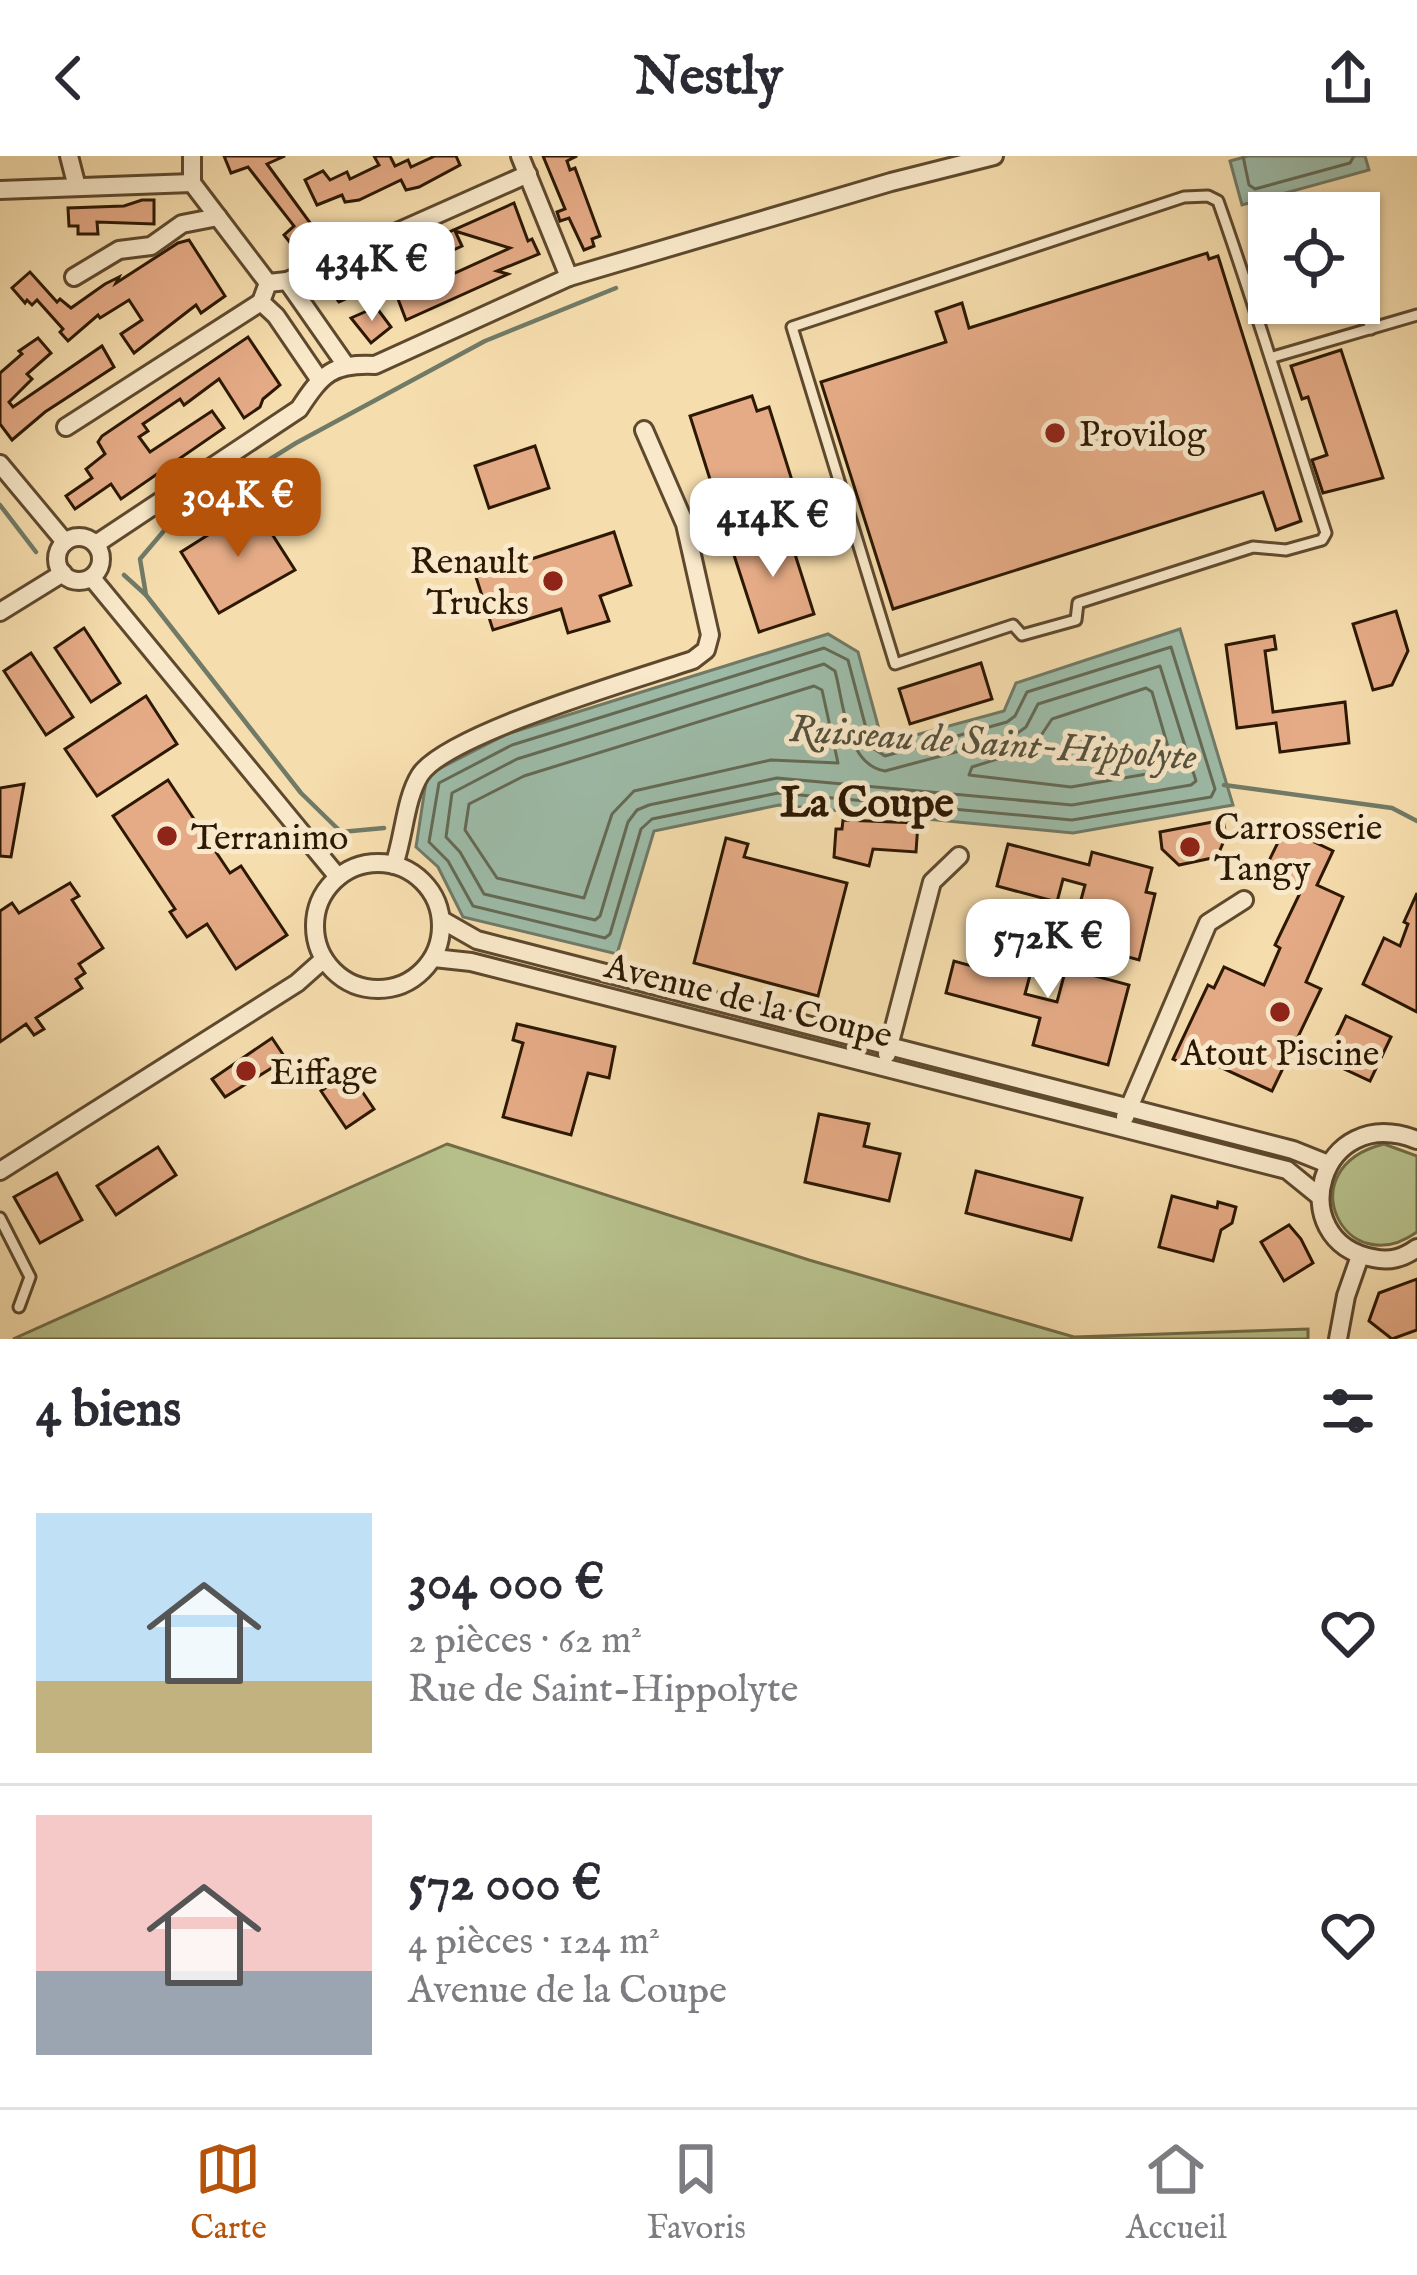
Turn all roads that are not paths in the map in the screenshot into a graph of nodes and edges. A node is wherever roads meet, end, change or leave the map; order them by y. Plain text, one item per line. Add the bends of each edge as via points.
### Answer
1 (69, 156) edge
2 (192, 156) edge
3 (994, 156) edge
4 (524, 165) edge
5 (192, 183) junction
6 (77, 187) junction
7 (0, 190) edge
8 (218, 217) junction
9 (74, 277) dead end
10 (568, 277) junction
11 (278, 282) junction
12 (261, 302) junction
13 (1417, 315) edge
14 (1369, 324) edge
15 (1371, 329) junction
16 (1273, 357) junction
17 (345, 364) junction
18 (319, 379) junction
19 (66, 428) dead end
20 (644, 430) dead end
21 (0, 464) edge
22 (65, 542) junction
23 (96, 544) junction
24 (63, 574) junction
25 (92, 578) junction
26 (0, 612) edge
27 (959, 856) dead end
28 (394, 865) junction
29 (338, 877) junction
30 (1244, 900) dead end
31 (442, 920) junction
32 (434, 958) junction
33 (324, 959) junction
34 (888, 1048) junction
35 (884, 1067) junction
36 (1127, 1108) junction
37 (1122, 1129) junction
38 (1416, 1137) edge
39 (1328, 1164) junction
40 (0, 1172) edge
41 (1319, 1196) junction
42 (0, 1218) edge
43 (1417, 1248) edge
44 (1360, 1256) junction
45 (20, 1307) dead end
46 (1338, 1339) edge

1 - 6 street
2 - 5 street
3 - 10 street
4 - 10 street
4 - 11 street
5 - 6 street
5 - 8 street
6 - 7 street
8 - 9 street via 182,224 151,246 119,250
8 - 11 street
10 - 17 street via 375,365
11 - 12 street
11 - 17 street
12 - 18 street
12 - 19 street
13 - 15 lane
14 - 15 lane
15 - 16 lane
16 - 16 lane via 1218,201 1208,196 1184,197 792,327 895,664 1013,625 1022,635 1076,620 1078,603 1253,548 1322,540
17 - 18 street
18 - 23 street via 299,409
20 - 28 street via 685,524 710,635 706,650 433,760 418,778
21 - 22 street
22 - 23 street
22 - 24 street via 57,560
23 - 25 street via 101,566
24 - 25 street
24 - 26 street
25 - 29 street
27 - 34 street via 932,881
28 - 29 street via 374,863
28 - 31 street via 427,885
29 - 33 street via 318,906
30 - 36 street via 1208,922
31 - 32 street
31 - 34 street, Avenue de la Coupe via 477,940
32 - 33 street via 401,986 379,990 338,975
32 - 35 street, Avenue de la Coupe
33 - 40 street
34 - 35 street
34 - 36 street, Avenue de la Coupe
35 - 37 street, Avenue de la Coupe
36 - 37 street
36 - 39 street, Avenue de la Coupe
37 - 41 street, Avenue de la Coupe via 1287,1170
38 - 39 street via 1384,1131 1354,1138
39 - 41 street
41 - 44 street via 1340,1243
42 - 45 lane via 30,1277
43 - 44 street via 1404,1257
44 - 46 street

